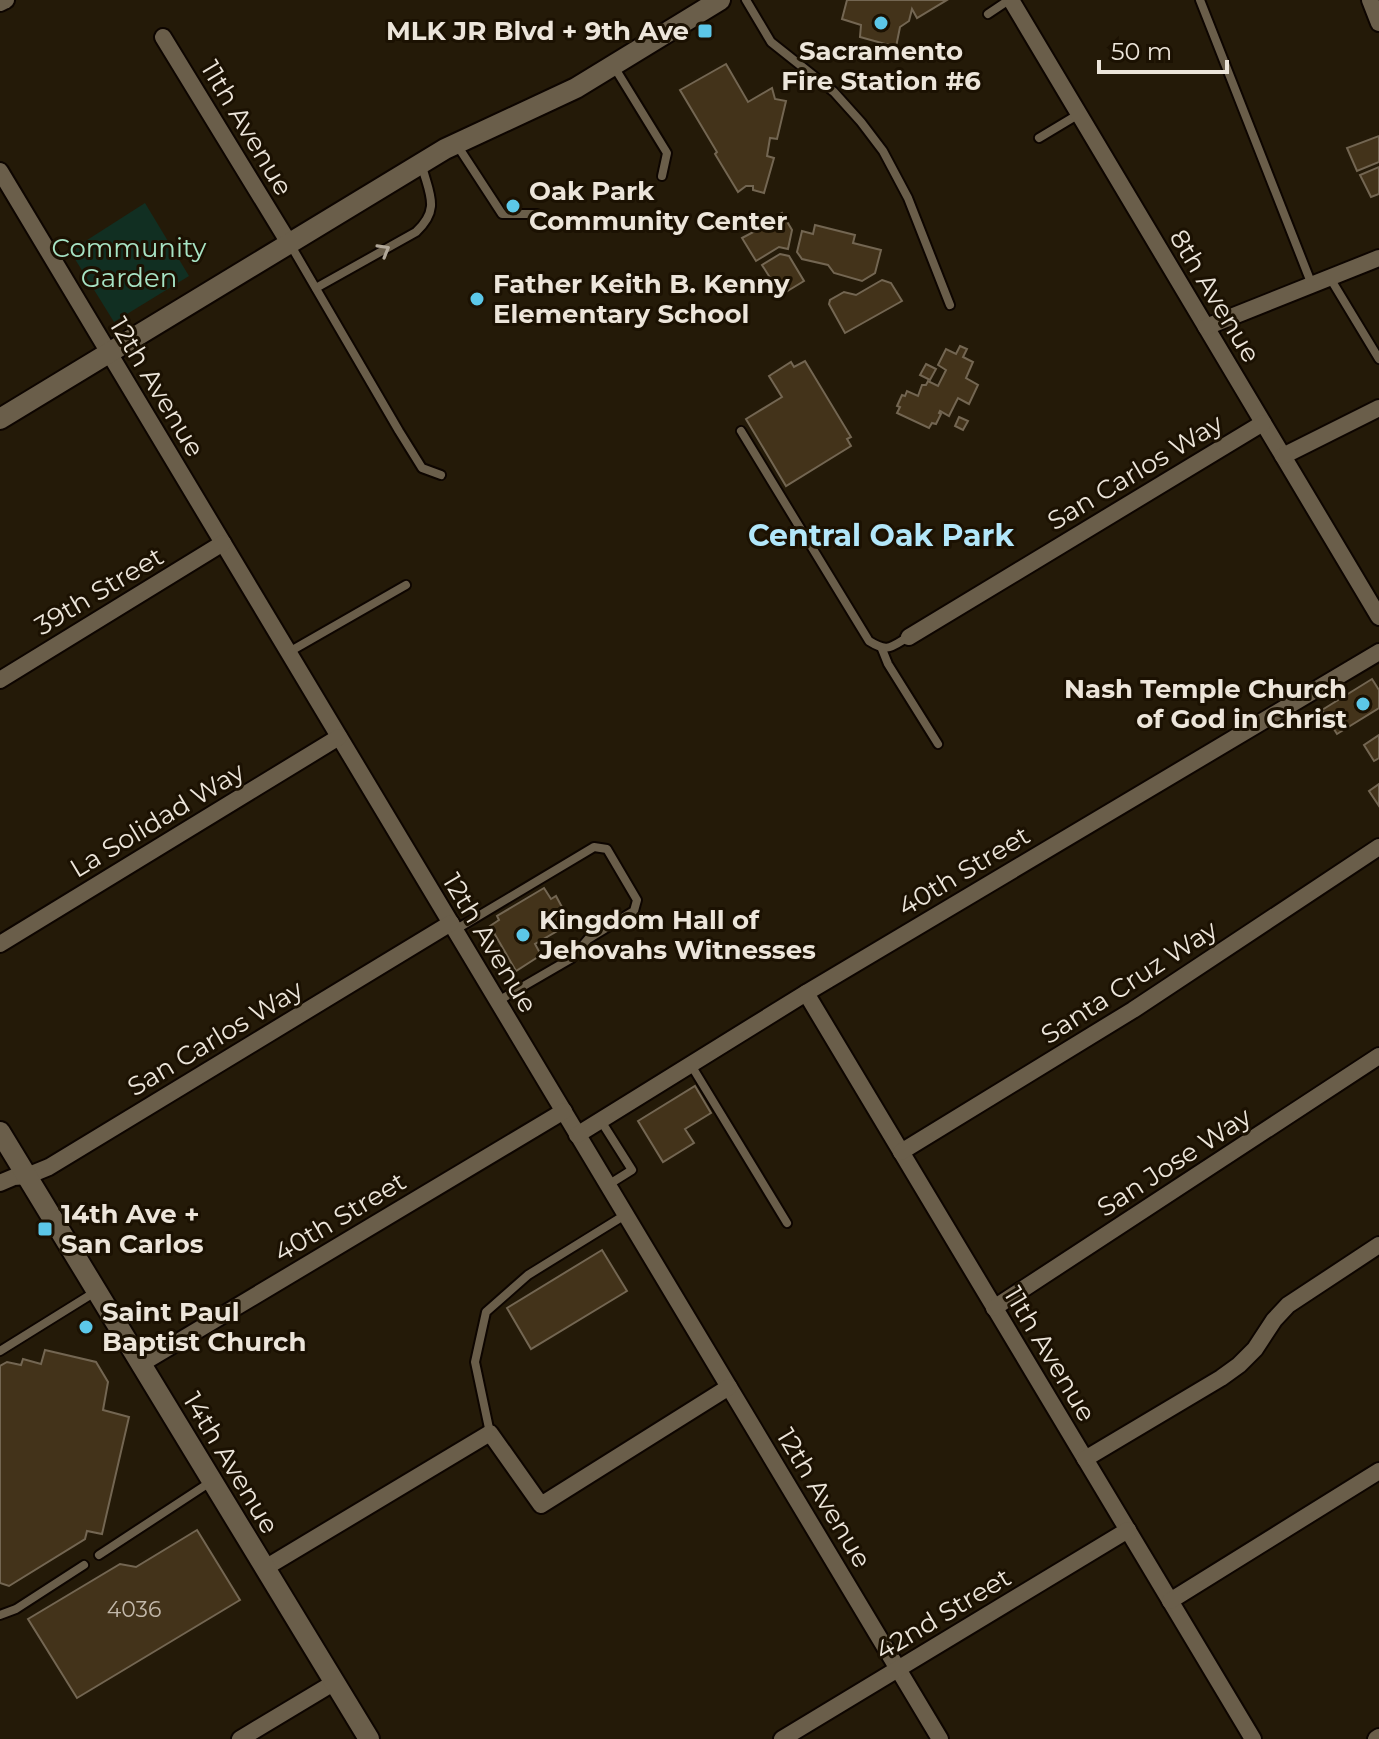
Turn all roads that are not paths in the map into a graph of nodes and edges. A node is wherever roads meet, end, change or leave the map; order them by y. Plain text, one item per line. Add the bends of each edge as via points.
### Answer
1 (6, 0) edge
2 (720, 0) edge
3 (746, 0) edge
4 (1010, 0) edge
5 (1200, 0) edge
6 (1370, 0) edge
7 (0, 3) edge
8 (988, 14) dead end
9 (1379, 23) edge
10 (163, 37) dead end
11 (613, 65) junction
12 (1079, 114) junction
13 (1039, 138) dead end
14 (457, 144) junction
15 (421, 164) junction
16 (0, 171) edge
17 (662, 176) dead end
18 (537, 214) dead end
19 (289, 243) junction
20 (1379, 258) edge
21 (1330, 278) junction
22 (1312, 285) junction
23 (316, 288) junction
24 (950, 305) dead end
25 (1206, 327) junction
26 (109, 353) junction
27 (1379, 359) edge
28 (1379, 408) edge
29 (0, 419) edge
30 (1263, 423) junction
31 (741, 431) dead end
32 (1283, 456) junction
33 (441, 475) dead end
34 (223, 543) junction
35 (406, 585) dead end
36 (1379, 617) edge
37 (909, 637) joint
38 (882, 649) junction
39 (288, 652) junction
40 (1379, 652) edge
41 (0, 680) edge
42 (339, 737) junction
43 (938, 744) dead end
44 (1379, 847) edge
45 (453, 927) junction
46 (0, 944) edge
47 (806, 993) junction
48 (498, 1002) junction
49 (1379, 1056) edge
50 (691, 1065) junction
51 (564, 1111) junction
52 (601, 1120) junction
53 (0, 1132) edge
54 (577, 1135) junction
55 (901, 1152) junction
56 (27, 1176) junction
57 (0, 1183) edge
58 (608, 1186) junction
59 (625, 1215) junction
60 (787, 1223) dead end
61 (1379, 1245) edge
62 (96, 1292) junction
63 (994, 1308) junction
64 (0, 1351) edge
65 (141, 1364) junction
66 (729, 1387) junction
67 (490, 1433) junction
68 (1085, 1459) junction
69 (1379, 1471) edge
70 (212, 1481) junction
71 (1128, 1530) junction
72 (99, 1555) dead end
73 (84, 1565) dead end
74 (265, 1568) junction
75 (1170, 1601) junction
76 (0, 1615) edge
77 (898, 1669) junction
78 (335, 1682) junction
79 (240, 1739) edge
80 (369, 1739) edge
81 (782, 1739) edge
82 (940, 1739) edge
83 (1253, 1739) edge

1 - 7 street
2 - 11 street
3 - 24 lane via 771,42 834,92 883,151 908,198
4 - 8 lane
4 - 12 street, 8th Avenue
5 - 22 lane
6 - 9 street
10 - 19 street, 11th Avenue
11 - 14 street
11 - 17 lane via 667,153
12 - 13 lane
12 - 25 street, 8th Avenue
14 - 15 street
14 - 18 lane via 502,214
15 - 19 street
23 -> 15 lane via 426,223 432,204
16 - 26 street, 12th Avenue
19 - 23 lane
19 - 26 street
20 - 21 street
21 - 22 street
21 - 27 lane
22 - 25 street
23 - 33 lane via 422,468
25 - 30 street, 8th Avenue
26 - 29 street
26 - 34 street, 12th Avenue
28 - 32 street
30 - 32 street, 8th Avenue
30 - 37 street, San Carlos Way
31 - 38 lane via 869,641
32 - 36 street, 8th Avenue
34 - 39 street, 12th Avenue
34 - 41 street, 39th Street
35 - 39 lane
37 - 38 lane
38 - 43 lane
39 - 42 street, 12th Avenue
40 - 47 street, 40th Street
42 - 45 street, 12th Avenue
42 - 46 street, La Solidad Way
44 - 55 street, Santa Cruz Way via 1133,1010
45 - 48 street, 12th Avenue
45 - 48 lane via 594,847 607,849 637,900 634,911 588,939 572,958
45 - 56 street, San Carlos Way
47 - 50 street, 40th Street
47 - 55 street, 11th Avenue
48 - 51 street, 12th Avenue
49 - 63 street, San Jose Way
50 - 52 street, 40th Street
50 - 60 lane
51 - 54 street, 12th Avenue
51 - 65 street, 40th Street
52 - 54 street, 40th Street
52 - 58 lane via 632,1170
53 - 56 street, 14th Avenue
54 - 58 street, 12th Avenue
55 - 63 street, 11th Avenue
56 - 57 street, San Carlos Way
56 - 62 street, 14th Avenue
58 - 59 street, 12th Avenue
59 - 66 street, 12th Avenue
59 - 67 lane via 528,1275 486,1312 475,1362
61 - 68 street via 1288,1305 1230,1372
62 - 64 lane
62 - 65 street, 14th Avenue
63 - 68 street, 11th Avenue
65 - 70 street, 14th Avenue
66 - 67 street via 541,1505
66 - 77 street, 12th Avenue
67 - 74 street
68 - 71 street, 11th Avenue
69 - 75 street
70 - 72 lane
70 - 74 street, 14th Avenue
71 - 75 street, 11th Avenue
71 - 77 street, 42nd Street
73 - 76 lane
74 - 78 street, 14th Avenue
75 - 83 street, 11th Avenue
77 - 81 street, 42nd Street
77 - 82 street, 12th Avenue
78 - 79 street
78 - 80 street, 14th Avenue

